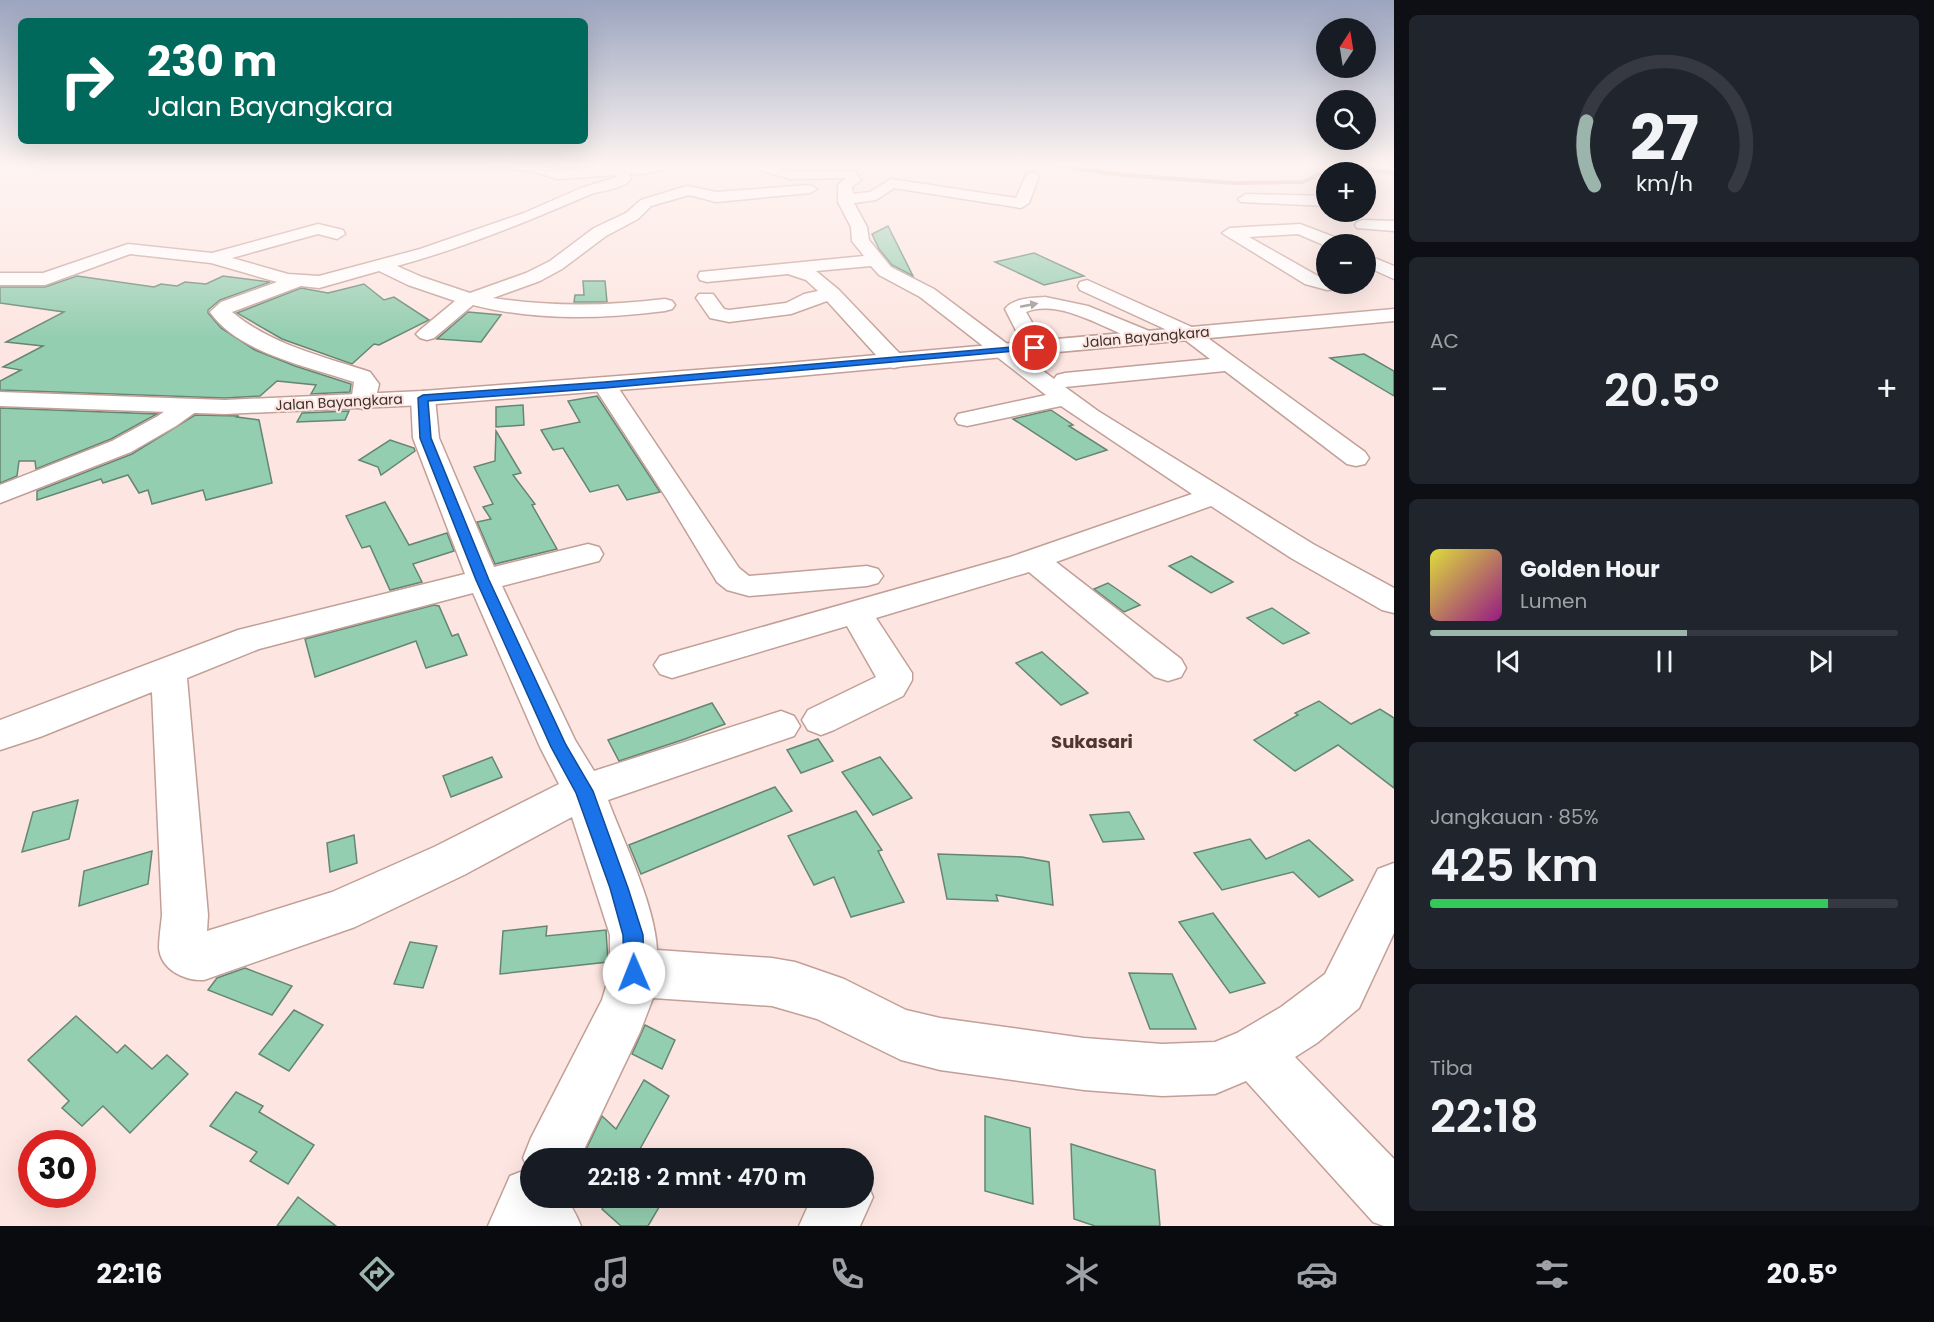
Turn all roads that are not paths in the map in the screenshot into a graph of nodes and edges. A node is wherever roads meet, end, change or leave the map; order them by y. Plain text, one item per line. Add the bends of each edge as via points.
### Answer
1 (510, 223) edge
2 (618, 223) edge
3 (857, 223) edge
4 (1363, 225) dead end
5 (1394, 226) edge
6 (337, 234) dead end
7 (1316, 236) edge
8 (212, 258) junction
9 (874, 260) junction
10 (376, 263) junction
11 (1376, 264) edge
12 (789, 268) junction
13 (1394, 273) edge
14 (707, 276) dead end
15 (0, 279) edge
16 (1394, 280) edge
17 (297, 281) junction
18 (1316, 281) edge
19 (1376, 282) edge
20 (1087, 286) dead end
21 (832, 294) junction
22 (706, 298) dead end
23 (468, 300) junction
24 (665, 305) dead end
25 (1394, 315) edge
26 (1187, 332) junction
27 (427, 334) dead end
28 (1147, 337) junction
29 (1035, 348) junction
30 (1004, 350) junction
31 (894, 361) junction
32 (1230, 364) junction
33 (605, 385) junction
34 (1065, 389) junction
35 (423, 398) junction
36 (0, 399) edge
37 (363, 402) junction
38 (188, 406) junction
39 (967, 419) dead end
40 (1356, 458) dead end
41 (0, 495) edge
42 (1213, 496) junction
43 (588, 554) dead end
44 (1034, 560) junction
45 (867, 576) dead end
46 (483, 580) junction
47 (1394, 602) edge
48 (855, 612) junction
49 (672, 664) dead end
50 (1168, 668) dead end
51 (169, 670) junction
52 (821, 720) dead end
53 (781, 726) dead end
54 (0, 735) edge
55 (584, 791) junction
56 (1394, 884) edge
57 (634, 973) junction
58 (1254, 1052) junction
59 (560, 1148) edge
60 (1394, 1200) edge
61 (838, 1208) edge
62 (829, 1226) edge

1 - 10 main road
2 - 23 main road via 533,277
3 - 9 main road via 861,241
4 - 5 main road
6 - 8 main road via 318,229
7 - 18 main road via 1300,229 1230,233
8 - 15 main road via 125,249 45,279
8 - 17 main road
9 - 12 main road
9 - 30 main road via 885,271 927,292
10 - 17 main road via 319,282
10 - 23 main road via 402,277
11 - 13 main road
12 - 14 main road
12 - 21 main road via 813,276
16 - 19 main road
17 - 37 main road via 220,312 241,330 272,347 362,377 367,384
20 - 26 main road
21 - 22 main road via 811,298 791,308 729,316 718,315
21 - 31 main road
23 - 24 main road via 587,312
23 - 27 main road
25 - 26 main road, Jalan Bayangkara
26 - 28 main road, Jalan Bayangkara
26 - 32 main road
28 - 29 main road, Jalan Bayangkara
29 -> 28 main road via 1015,309 1046,302
29 - 30 main road, Jalan Bayangkara
30 - 31 main road, Jalan Bayangkara
30 - 34 main road
31 - 33 main road, Jalan Bayangkara
32 - 34 main road
32 - 40 main road
33 - 35 main road, Jalan Bayangkara
33 - 45 main road via 728,576 749,586
34 - 39 main road
34 - 42 main road via 1089,416
35 - 37 main road, Jalan Bayangkara
35 - 46 main road via 426,438
36 - 38 main road, Jalan Bayangkara
37 - 38 main road, Jalan Bayangkara
38 - 41 main road via 122,445
42 - 44 main road
42 - 47 main road
43 - 46 main road
44 - 48 main road
44 - 50 main road
46 - 51 main road via 250,639
46 - 55 main road via 559,747
48 - 49 main road
48 - 52 main road via 894,673 894,680 890,686
51 - 54 main road
51 - 55 main road via 185,915 183,950 193,957 339,912
53 - 55 main road
55 - 57 main road via 633,935
56 - 58 main road via 1342,991 1299,1025
57 - 58 main road via 772,982 826,997 901,1034 940,1044 1084,1064 1162,1070 1215,1068
57 - 59 main road via 622,1014
58 - 60 main road
61 - 62 main road

